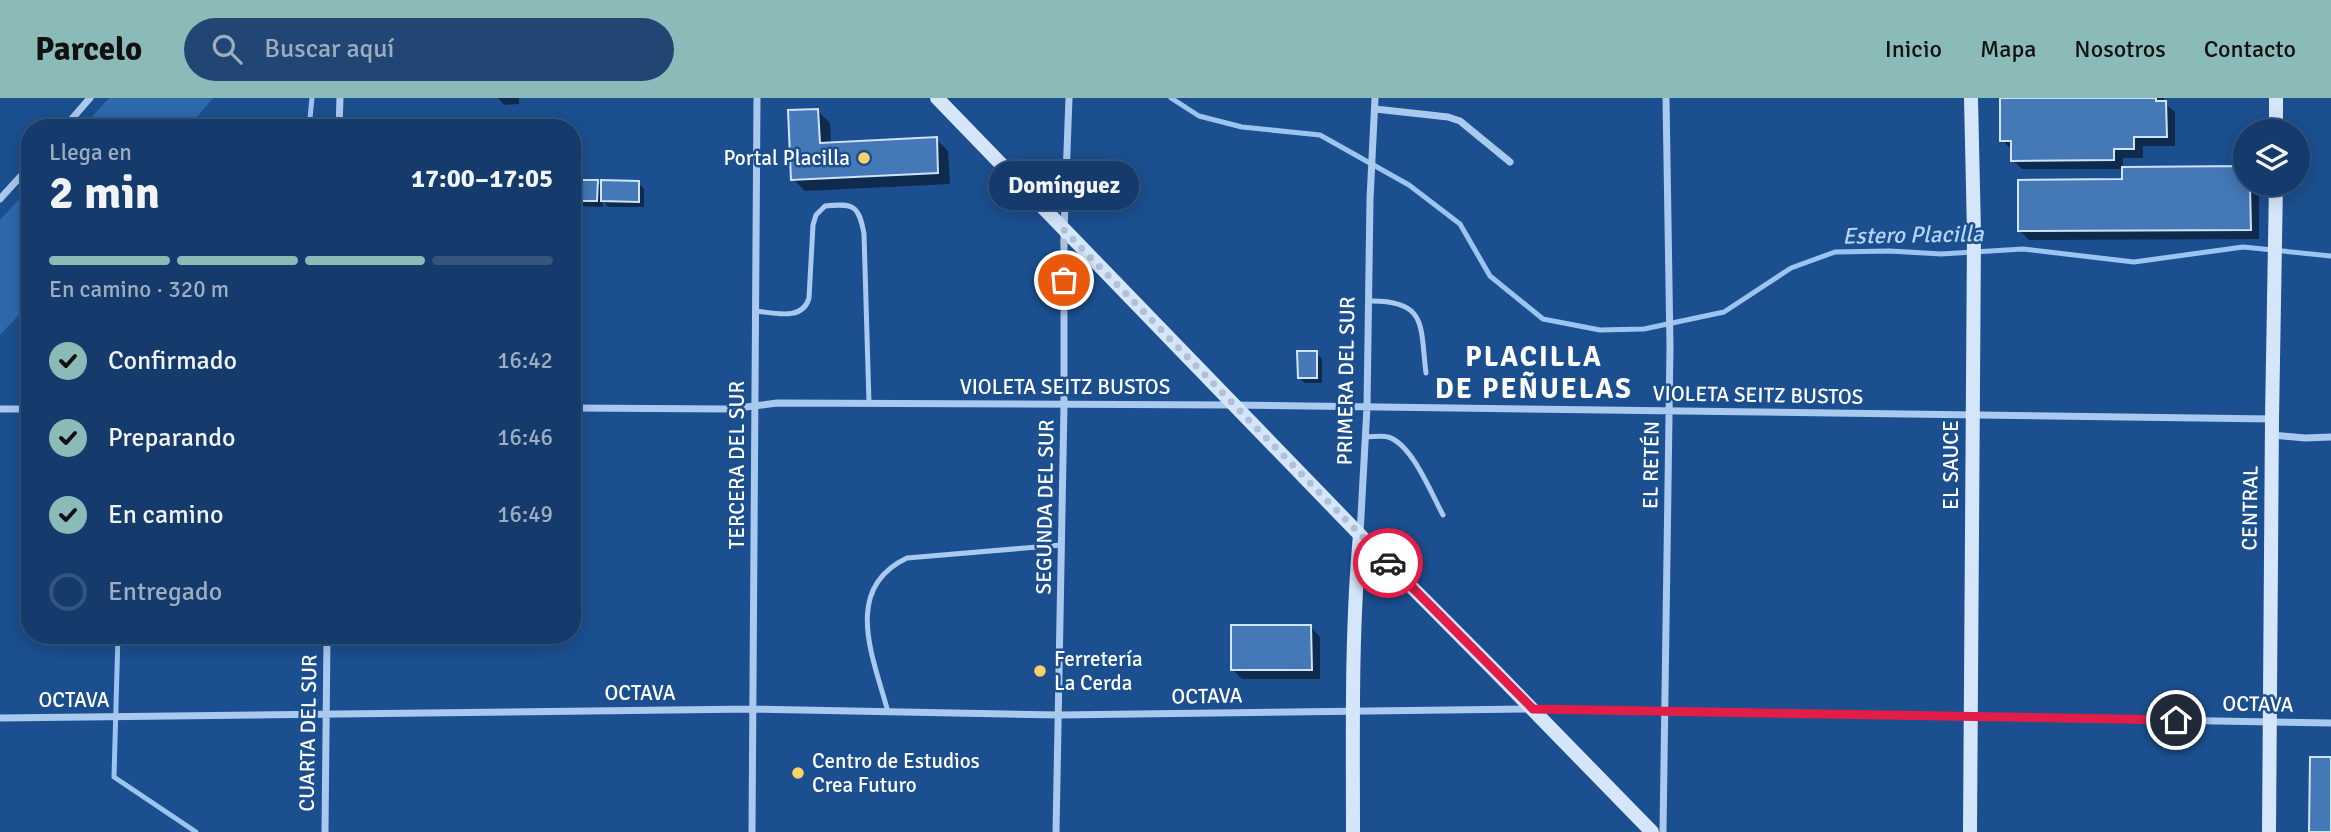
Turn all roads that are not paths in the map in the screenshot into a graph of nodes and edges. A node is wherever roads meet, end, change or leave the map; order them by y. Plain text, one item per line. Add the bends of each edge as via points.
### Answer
1 (90, 98) edge
2 (340, 98) edge
3 (757, 98) edge
4 (937, 98) edge
5 (1069, 98) edge
6 (1375, 98) edge
7 (1666, 98) edge
8 (1971, 98) edge
9 (2276, 98) edge
10 (1375, 109) junction
11 (72, 119) edge
12 (340, 119) edge
13 (2276, 119) edge
14 (1510, 162) dead end
15 (21, 176) edge
16 (2276, 196) edge
17 (0, 200) edge
18 (1064, 230) junction
19 (1369, 301) junction
20 (756, 311) junction
21 (1426, 373) dead end
22 (869, 403) junction
23 (755, 405) junction
24 (1064, 405) junction
25 (1234, 405) junction
26 (1367, 407) junction
27 (581, 408) edge
28 (0, 409) edge
29 (21, 409) edge
30 (1669, 411) junction
31 (1972, 415) junction
32 (2272, 419) junction
33 (2272, 435) junction
34 (1366, 437) junction
35 (2331, 437) edge
36 (1443, 514) dead end
37 (1360, 535) junction
38 (1061, 545) junction
39 (327, 644) edge
40 (753, 709) junction
41 (1533, 709) junction
42 (1665, 711) junction
43 (888, 712) junction
44 (1353, 712) junction
45 (325, 713) junction
46 (1059, 715) junction
47 (1971, 716) junction
48 (0, 718) edge
49 (2270, 721) junction
50 (2331, 723) edge
51 (325, 832) edge
52 (752, 832) edge
53 (1056, 832) edge
54 (1353, 832) edge
55 (1652, 832) edge
56 (1663, 832) edge
57 (1970, 832) edge
58 (2269, 832) edge

1 - 11 street
2 - 12 street
3 - 20 street, TERCERA DEL SUR
4 - 18 street
5 - 18 street, SEGUNDA DEL SUR
6 - 10 street, PRIMERA DEL SUR
7 - 30 street, EL RETÉN
8 - 31 street, EL SAUCE
9 - 13 street
10 - 14 street via 1460,121
10 - 19 street, PRIMERA DEL SUR
15 - 17 street
16 - 32 street, CENTRAL
18 - 24 street, SEGUNDA DEL SUR
18 - 25 street
19 - 21 lane via 1407,306 1414,312
19 - 26 street, PRIMERA DEL SUR
20 - 22 lane via 801,312 809,298 816,215 825,206 858,209 864,233
20 - 23 street, TERCERA DEL SUR
22 - 23 street, VIOLETA SEITZ BUSTOS
22 - 24 street, VIOLETA SEITZ BUSTOS
23 - 27 street, VIOLETA SEITZ BUSTOS
23 - 40 street, TERCERA DEL SUR
24 - 25 street, VIOLETA SEITZ BUSTOS
24 - 38 street, SEGUNDA DEL SUR
25 - 26 street, VIOLETA SEITZ BUSTOS
25 - 37 street
26 - 30 street, VIOLETA SEITZ BUSTOS
26 - 34 street, PRIMERA DEL SUR
28 - 29 street
30 - 31 street, VIOLETA SEITZ BUSTOS
30 - 42 street, EL RETÉN
31 - 32 street, VIOLETA SEITZ BUSTOS
31 - 47 street, EL SAUCE
32 - 33 street, CENTRAL
33 - 35 street
33 - 49 street, CENTRAL
34 - 36 lane via 1387,436 1399,442
34 - 37 street, PRIMERA DEL SUR
37 - 41 street
37 - 44 street, PRIMERA DEL SUR
38 - 43 lane via 907,558 891,565 872,590 867,634
38 - 46 street, SEGUNDA DEL SUR
39 - 45 street, CUARTA DEL SUR
40 - 43 street, OCTAVA
40 - 45 street, OCTAVA
40 - 52 street, TERCERA DEL SUR
41 - 42 street, OCTAVA
41 - 44 street, OCTAVA
41 - 55 street
42 - 47 street, OCTAVA
42 - 56 street, EL RETÉN
43 - 46 street, OCTAVA
44 - 46 street, OCTAVA
44 - 54 street, PRIMERA DEL SUR
45 - 48 street, OCTAVA
45 - 51 street, CUARTA DEL SUR
46 - 53 street, SEGUNDA DEL SUR
47 - 49 street, OCTAVA
47 - 57 street, EL SAUCE
49 - 50 street, OCTAVA
49 - 58 street, CENTRAL

